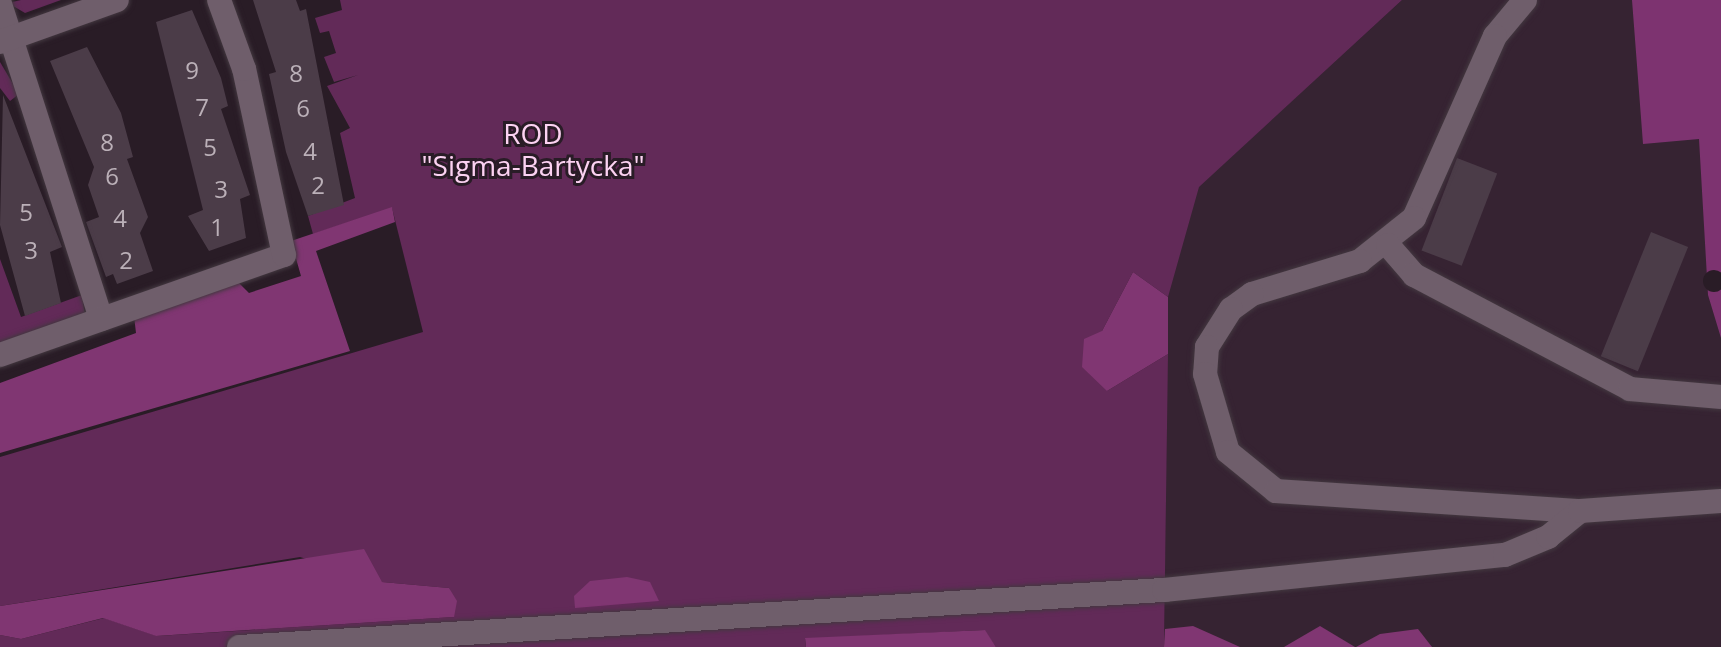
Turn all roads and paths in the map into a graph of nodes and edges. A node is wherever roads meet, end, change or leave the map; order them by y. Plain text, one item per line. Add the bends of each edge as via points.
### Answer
1 (117, 0) edge
2 (219, 0) edge
3 (1525, 0) edge
4 (0, 4) edge
5 (6, 40) edge
6 (1388, 245) junction
7 (101, 319) junction
8 (0, 355) edge
9 (1721, 397) edge
10 (1721, 501) edge
11 (1580, 511) junction
12 (239, 647) edge

1 - 5 street
2 - 7 street via 244,69 284,255
3 - 6 street via 1495,36 1414,218
4 - 5 street
5 - 7 street
6 - 9 street via 1414,275 1630,389
6 - 11 street via 1252,294 1215,327 1205,374 1228,452 1251,477 1299,496 1487,500 1528,511
7 - 8 street
10 - 11 street
11 - 12 street via 1548,537 1505,555 1164,590

